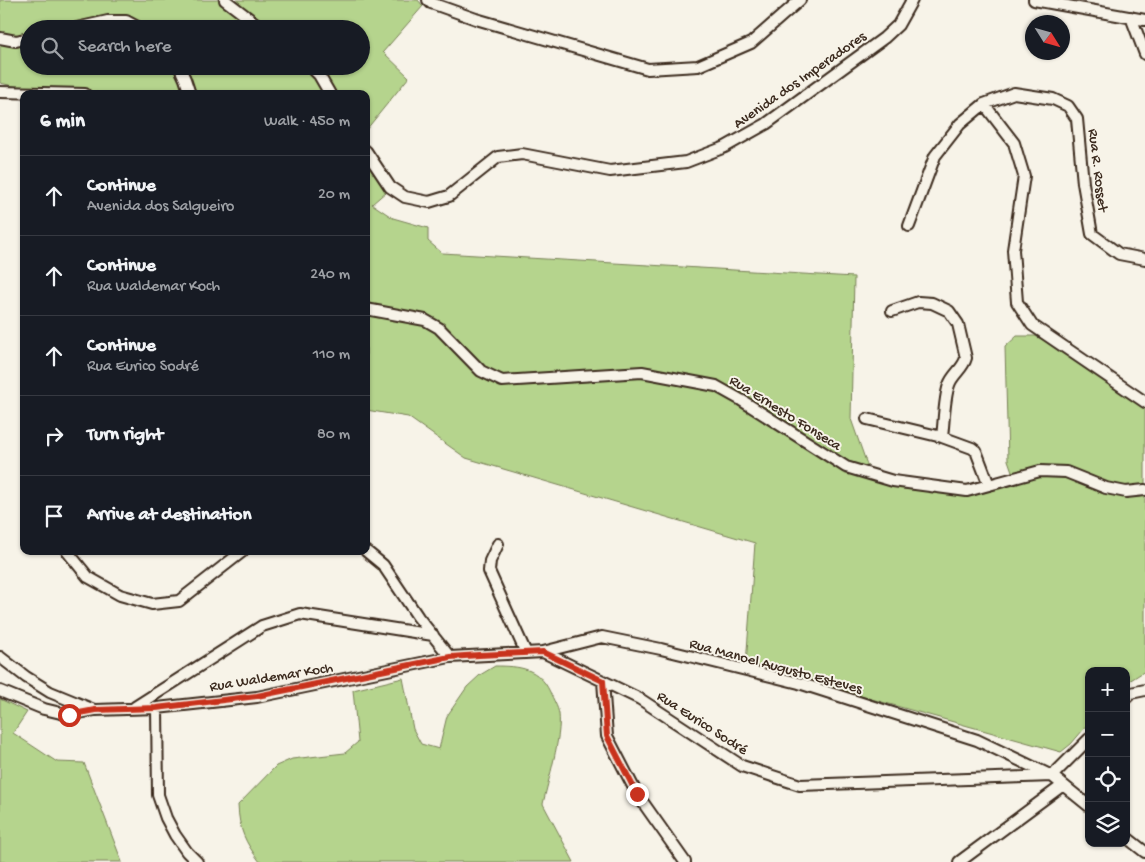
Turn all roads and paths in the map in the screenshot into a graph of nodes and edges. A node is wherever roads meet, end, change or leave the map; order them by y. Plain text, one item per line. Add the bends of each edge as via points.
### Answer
1 (225, 0) edge
2 (428, 0) edge
3 (800, 0) edge
4 (912, 0) edge
5 (1034, 0) edge
6 (1131, 18) junction
7 (251, 20) edge
8 (1145, 20) edge
9 (0, 38) edge
10 (20, 40) edge
11 (1145, 54) edge
12 (183, 75) edge
13 (319, 75) edge
14 (189, 90) edge
15 (328, 90) edge
16 (0, 92) edge
17 (20, 92) edge
18 (984, 104) junction
19 (370, 157) edge
20 (909, 226) dead end
21 (1145, 259) edge
22 (370, 310) edge
23 (892, 311) dead end
24 (1145, 402) edge
25 (868, 419) dead end
26 (942, 437) junction
27 (989, 485) junction
28 (1145, 490) edge
29 (498, 544) dead end
30 (370, 554) edge
31 (70, 555) edge
32 (237, 555) edge
33 (432, 636) junction
34 (526, 652) junction
35 (543, 652) junction
36 (0, 657) edge
37 (450, 657) junction
38 (603, 681) junction
39 (1145, 690) edge
40 (0, 691) edge
41 (1130, 694) edge
42 (134, 708) junction
43 (156, 708) junction
44 (95, 710) junction
45 (1085, 743) edge
46 (1052, 776) junction
47 (1063, 785) junction
48 (1085, 803) edge
49 (1130, 840) edge
50 (1145, 852) edge
51 (197, 862) edge
52 (685, 862) edge
53 (959, 862) edge

1 - 7 street
2 - 3 street via 476,19 648,69 698,66 751,43
4 - 19 street, Avenida dos Imperadores via 898,25 884,38 766,124 725,147 686,162 610,170 522,154 498,157 449,196 428,202 406,197 390,187
5 - 6 street
6 - 8 street
6 - 11 street
9 - 10 street
12 - 14 street
13 - 15 street
16 - 17 street
18 - 20 street, Rua R. Rosset via 960,124 935,156
18 - 21 street, Rua R. Rosset via 1014,93 1053,99 1068,106 1077,119 1092,234 1119,254
18 - 24 street via 1014,142 1024,176 1013,250 1017,302 1032,325
22 - 27 street, Rua Ernesto Fonseca via 425,320 439,328 481,372 502,381 642,372 716,386 846,467 893,480 967,491
23 - 26 street via 918,302 932,303 949,311 958,324 966,358 948,386
25 - 26 street
26 - 27 street via 976,451
27 - 28 street, Rua Ernesto Fonseca via 1040,471 1066,472 1120,491
29 - 34 street via 489,571
30 - 33 street via 383,565
31 - 32 street via 88,578 120,595 152,604 179,601
33 - 37 street
33 - 42 street via 300,614 262,626
34 - 35 street, Rua Eurico Sodré
34 - 37 street, Rua Eurico Sodré
35 - 38 street, Rua Eurico Sodré
35 - 46 street, Rua Manoel Augusto Esteves via 602,637 799,683 977,740
36 - 44 street via 50,692
37 - 43 street, Rua Waldemar Koch via 257,696
38 - 46 street, Rua Eurico Sodré via 640,699 742,766 800,786
38 - 52 street via 607,736 637,794
39 - 41 street
40 - 44 street, Rua Waldemar Koch via 44,710 69,715
42 - 43 street, Rua Waldemar Koch
42 - 44 street, Rua Waldemar Koch
43 - 51 street via 158,795 175,835
45 - 46 street
46 - 47 street
47 - 48 street
47 - 53 street
49 - 50 street

